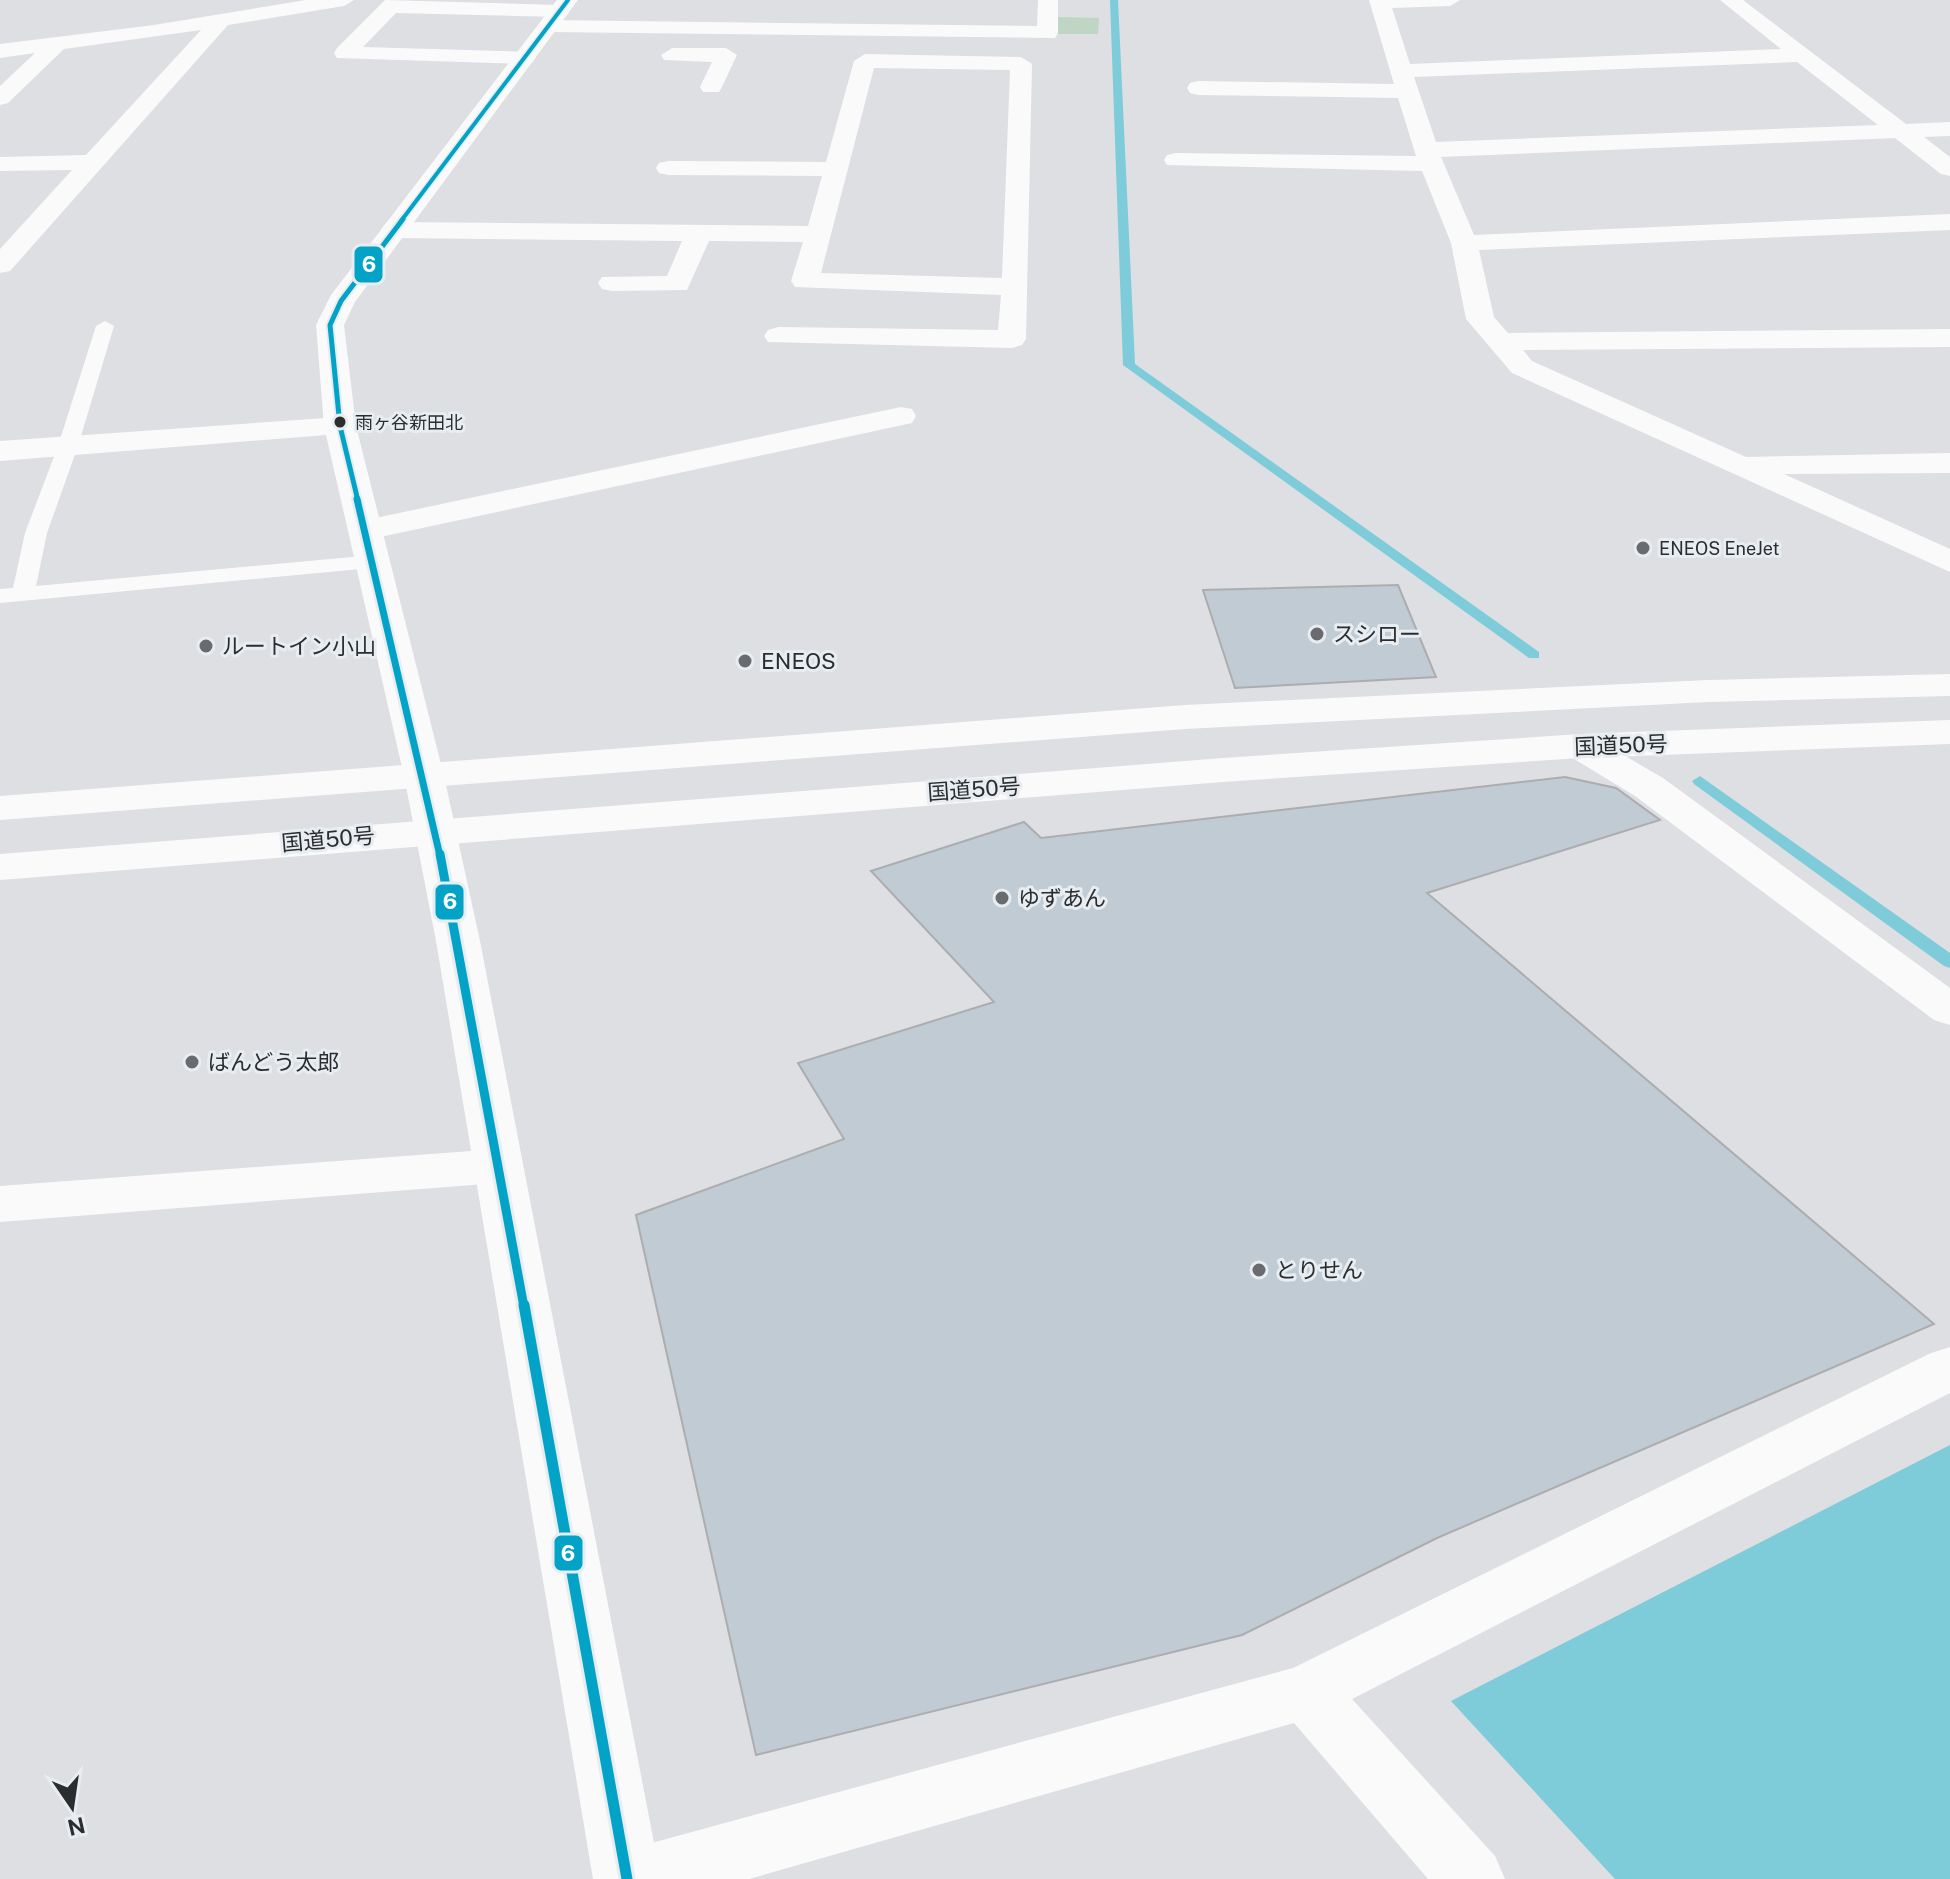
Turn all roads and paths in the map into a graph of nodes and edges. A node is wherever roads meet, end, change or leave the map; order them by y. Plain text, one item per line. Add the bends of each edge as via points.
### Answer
1 (181, 0) edge
2 (344, 0) edge
3 (1048, 0) edge
4 (1450, 0) edge
5 (1730, 0) edge
6 (1379, 1) edge
7 (393, 4) edge
8 (220, 21) junction
9 (558, 23) edge
10 (190, 26) junction
11 (57, 44) junction
12 (0, 51) edge
13 (650, 54) dead end
14 (526, 55) junction
15 (1801, 55) junction
16 (1405, 81) junction
17 (711, 87) dead end
18 (1198, 88) dead end
19 (0, 98) edge
20 (1950, 129) edge
21 (1901, 131) junction
22 (1429, 157) junction
23 (1176, 160) dead end
24 (92, 162) junction
25 (0, 164) edge
26 (668, 168) dead end
27 (836, 169) junction
28 (1950, 169) edge
29 (1950, 222) edge
30 (394, 230) junction
31 (699, 233) junction
32 (819, 234) junction
33 (1464, 243) junction
34 (0, 265) edge
35 (612, 283) dead end
36 (1016, 287) junction
37 (105, 326) dead end
38 (778, 336) dead end
39 (1950, 338) edge
40 (1500, 342) junction
41 (901, 416) dead end
42 (340, 426) junction
43 (68, 446) junction
44 (0, 451) edge
45 (1950, 463) edge
46 (1744, 466) junction
47 (366, 530) junction
48 (374, 562) junction
49 (1950, 562) edge
50 (23, 593) junction
51 (0, 596) edge
52 (1950, 685) edge
53 (1950, 732) edge
54 (1580, 746) junction
55 (424, 776) junction
56 (0, 808) edge
57 (435, 830) junction
58 (0, 867) edge
59 (1950, 1010) edge
60 (498, 1166) junction
61 (0, 1204) edge
62 (1950, 1368) edge
63 (1306, 1692) junction
64 (627, 1879) edge
65 (637, 1879) edge
66 (1471, 1879) edge

1 - 10 main road
2 - 8 main road
3 - 9 main road via 1047,33
4 - 6 main road
5 - 15 main road
6 - 16 main road
7 - 9 main road
7 - 14 main road via 345,53
8 - 10 main road
8 - 24 main road
9 - 14 main road
10 - 11 main road
11 - 12 main road
11 - 19 main road
13 - 17 main road via 726,55
14 - 30 main road
15 - 16 main road
15 - 21 main road
16 - 18 main road
16 - 22 main road
20 - 21 main road
21 - 22 main road
21 - 28 main road
22 - 23 main road
22 - 33 main road
24 - 25 main road
24 - 34 main road
26 - 27 main road
27 - 32 main road
27 - 36 main road via 865,61 1021,64
29 - 33 main road
30 - 31 main road
30 - 42 main road via 341,301 330,325
31 - 32 main road
31 - 35 main road via 677,284
32 - 36 main road via 805,281
33 - 40 main road via 1480,319
36 - 38 main road via 1012,339
37 - 43 lane
39 - 40 main road
40 - 46 main road via 1522,367
41 - 47 main road
42 - 43 main road
42 - 47 main road
43 - 44 main road
43 - 50 lane via 36,533
45 - 46 main road
46 - 49 main road
47 - 48 main road
48 - 50 lane
48 - 55 main road
50 - 51 lane
52 - 55 main road via 1185,717
53 - 54 main road, 国道50号
54 - 57 main road, 国道50号
54 - 59 main road via 1649,787
55 - 56 main road
55 - 57 main road
57 - 58 main road, 国道50号
57 - 60 main road
60 - 61 main road
60 - 64 main road
62 - 63 main road
63 - 65 main road
63 - 66 main road

